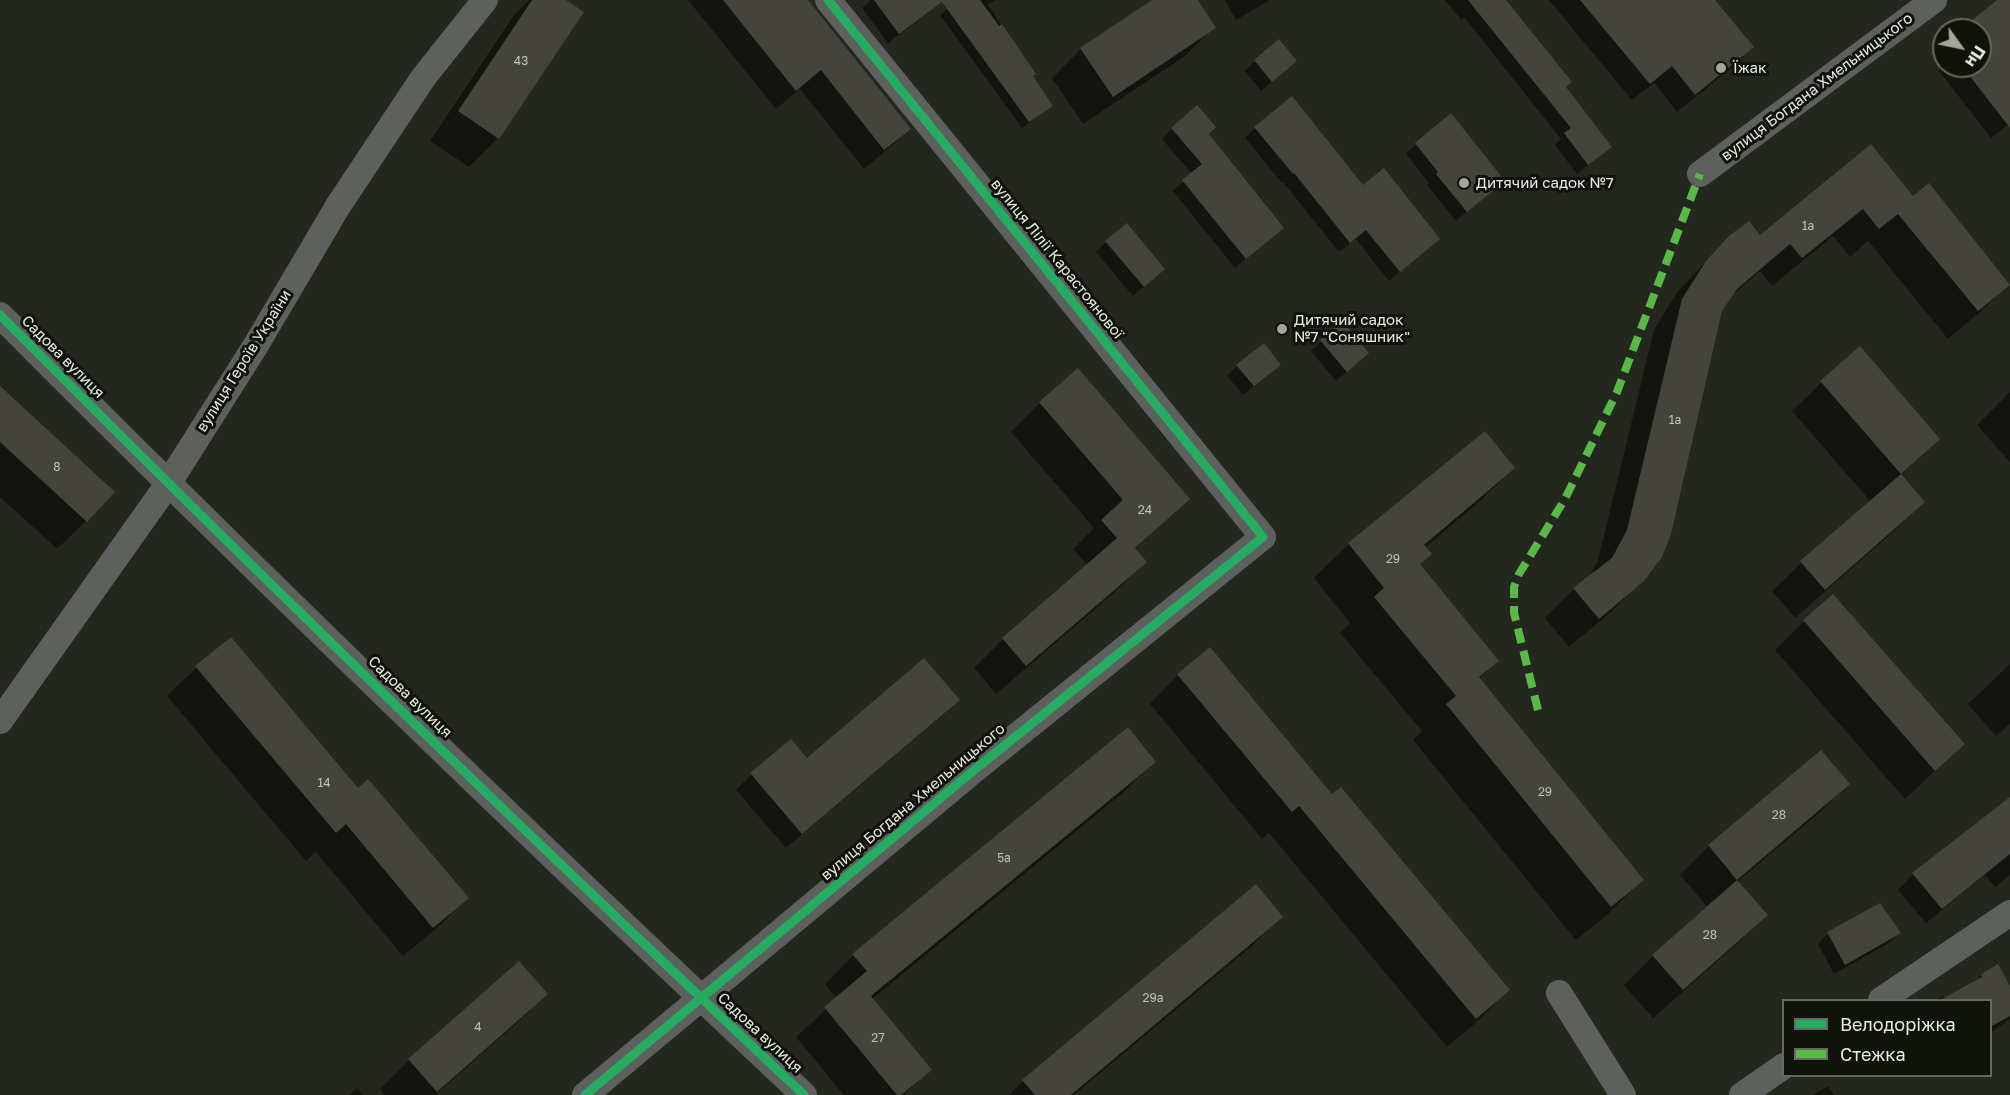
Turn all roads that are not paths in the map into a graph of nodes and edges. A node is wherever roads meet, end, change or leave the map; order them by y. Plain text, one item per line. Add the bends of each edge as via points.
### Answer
1 (485, 0) edge
2 (828, 0) edge
3 (1934, 0) edge
4 (1700, 174) dead end
5 (0, 315) edge
6 (168, 484) junction
7 (1263, 537) joint
8 (0, 720) edge
9 (2010, 913) edge
10 (1559, 993) dead end
11 (701, 998) junction
12 (1882, 999) edge
13 (1782, 1067) edge
14 (585, 1095) edge
15 (804, 1095) edge
16 (1623, 1095) edge
17 (1742, 1095) edge

1 - 6 street, вулиця Героїв України via 423,78 344,196
2 - 7 street, вулиця Лілії Карастоянової
3 - 4 street, вулиця Богдана Хмельницького
5 - 6 street, Садова вулиця
6 - 8 street, вулиця Героїв України
6 - 11 street, Садова вулиця
7 - 11 street, вулиця Богдана Хмельницького via 973,771
9 - 12 street
10 - 16 street
11 - 14 street, вулиця Богдана Хмельницького
11 - 15 street, Садова вулиця
13 - 17 street

